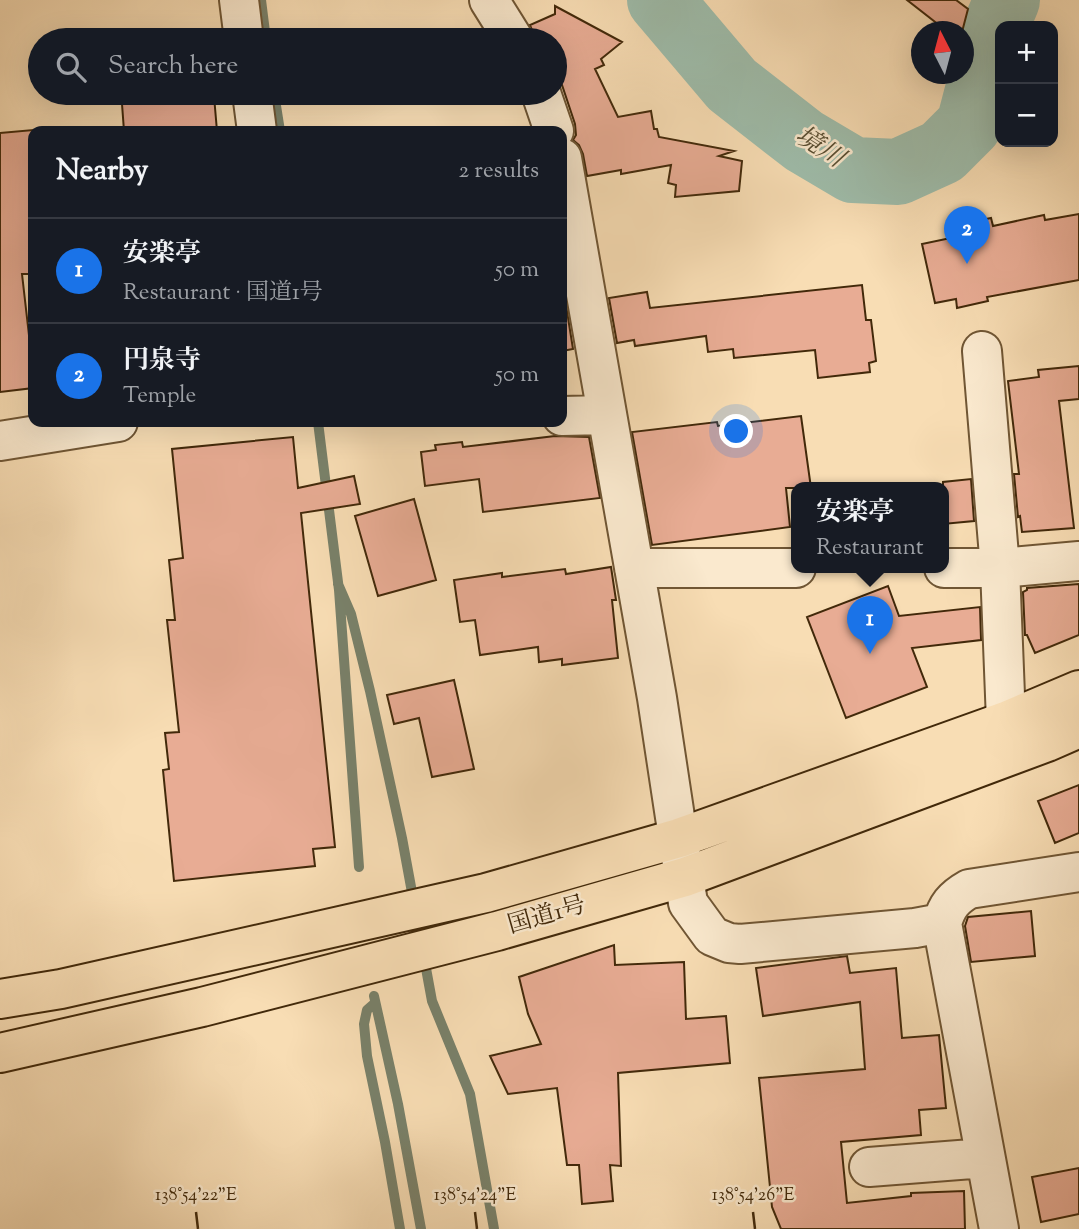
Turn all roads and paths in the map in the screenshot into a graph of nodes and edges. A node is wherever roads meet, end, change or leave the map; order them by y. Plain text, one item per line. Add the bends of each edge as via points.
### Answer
1 (239, 0) edge
2 (489, 0) edge
3 (242, 28) edge
4 (506, 28) edge
5 (254, 105) edge
6 (545, 105) edge
7 (256, 126) edge
8 (552, 126) edge
9 (567, 187) edge
10 (982, 351) dead end
11 (607, 415) junction
12 (567, 416) edge
13 (87, 427) edge
14 (0, 441) edge
15 (1079, 561) edge
16 (634, 568) junction
17 (791, 568) edge
18 (949, 568) edge
19 (1000, 568) junction
20 (1079, 690) edge
21 (1006, 721) junction
22 (1079, 729) edge
23 (679, 838) junction
24 (1079, 872) edge
25 (685, 877) junction
26 (942, 923) junction
27 (0, 999) edge
28 (0, 1053) edge
29 (985, 1158) junction
30 (869, 1167) dead end
31 (999, 1229) edge

1 - 3 street
2 - 4 street
5 - 7 street
6 - 8 street
9 - 11 street
10 - 19 street
11 - 12 street
11 - 16 street
13 - 14 street
15 - 19 street
16 - 17 street
16 - 23 street
18 - 19 street
19 - 21 street
20 - 21 highway, 国道1号
21 - 23 highway, 国道1号
22 - 25 highway, 国道1号
23 - 25 street
23 - 27 highway, 国道1号 via 486,893
24 - 26 street via 969,889 946,908
25 - 26 street via 688,903 700,922 712,936 729,943
25 - 28 highway, 国道1号 via 202,1007
26 - 29 street
29 - 30 street
29 - 31 street

